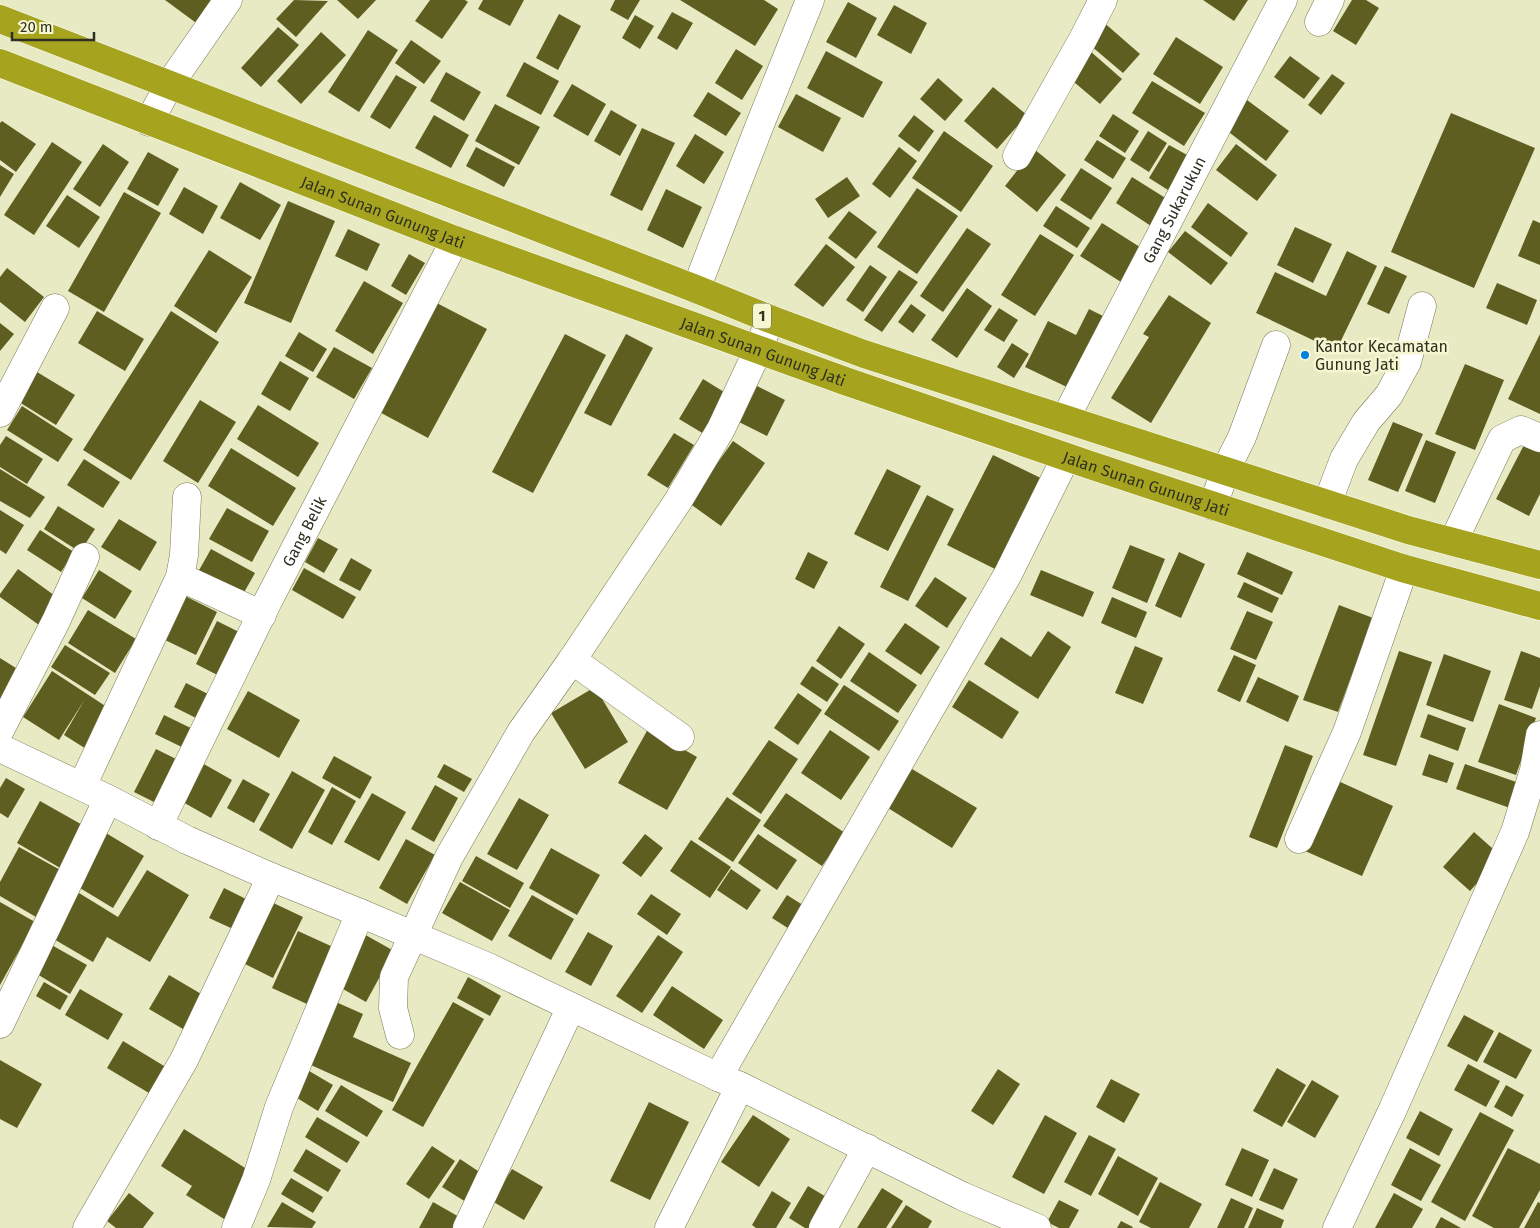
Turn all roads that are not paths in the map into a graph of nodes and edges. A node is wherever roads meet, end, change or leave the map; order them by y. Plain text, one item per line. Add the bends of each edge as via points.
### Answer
1 (228, 0) edge
2 (810, 0) edge
3 (1103, 0) edge
4 (1283, 0) edge
5 (0, 19) edge
6 (0, 63) edge
7 (169, 85) junction
8 (149, 122) junction
9 (1017, 156) dead end
10 (455, 240) junction
11 (696, 289) junction
12 (1422, 306) dead end
13 (55, 308) dead end
14 (770, 320) junction
15 (1276, 345) dead end
16 (758, 348) junction
17 (0, 413) edge
18 (1065, 419) junction
19 (1540, 438) edge
20 (1066, 457) junction
21 (1225, 471) junction
22 (187, 497) dead end
23 (1328, 504) junction
24 (1213, 506) junction
25 (1453, 542) junction
26 (85, 557) dead end
27 (1540, 565) edge
28 (1402, 568) junction
29 (180, 577) junction
30 (1540, 606) edge
31 (262, 615) junction
32 (572, 660) junction
33 (0, 730) edge
34 (1540, 735) edge
35 (680, 737) dead end
36 (0, 748) edge
37 (82, 786) junction
38 (108, 799) junction
39 (158, 826) junction
40 (1299, 839) dead end
41 (271, 877) junction
42 (360, 913) junction
43 (413, 935) junction
44 (571, 1007) junction
45 (0, 1024) edge
46 (400, 1035) dead end
47 (729, 1081) junction
48 (867, 1148) junction
49 (87, 1228) edge
50 (236, 1228) edge
51 (467, 1228) edge
52 (669, 1228) edge
53 (823, 1228) edge
54 (1037, 1228) edge
55 (1337, 1228) edge

1 - 7 street
2 - 11 street
3 - 9 street
4 - 18 street, Gang Sukarukun
5 - 7 highway, 1
6 - 8 highway, Jalan Sunan Gunung Jati / 1
7 - 8 street
7 - 11 highway, 1
8 - 10 highway, Jalan Sunan Gunung Jati / 1
10 - 16 highway, Jalan Sunan Gunung Jati / 1
10 - 31 street, Gang Belik
11 - 14 highway, 1
12 - 23 street via 1406,362 1389,395 1366,422 1344,459
13 - 17 street
14 - 16 street
14 - 18 highway, 1
15 - 21 street via 1242,437
16 - 20 highway, Jalan Sunan Gunung Jati / 1
16 - 32 street via 722,429
18 - 21 highway, 1
19 - 25 street via 1521,430 1502,439
20 - 24 highway, Jalan Sunan Gunung Jati / 1
20 - 47 street via 1008,574
21 - 23 highway, 1
21 - 24 street
22 - 29 street
23 - 25 highway, 1
24 - 28 highway, Jalan Sunan Gunung Jati / 1
25 - 27 highway, 1
26 - 33 street
28 - 30 highway, Jalan Sunan Gunung Jati / 1
28 - 40 street via 1347,732
29 - 31 street
29 - 37 street
31 - 39 street, Gang Belik
32 - 35 street
32 - 43 street via 517,740 449,857
34 - 55 street via 1534,770 1515,832 1393,1110
36 - 37 street
37 - 38 street
38 - 39 street
38 - 45 street
39 - 41 street
41 - 42 street
41 - 49 street via 184,1060
42 - 43 street
42 - 50 street via 279,1107 256,1180
43 - 44 street
43 - 46 street via 394,977 393,1008
44 - 47 street
44 - 51 street
47 - 48 street
47 - 52 street
48 - 53 street
48 - 54 street via 962,1196

